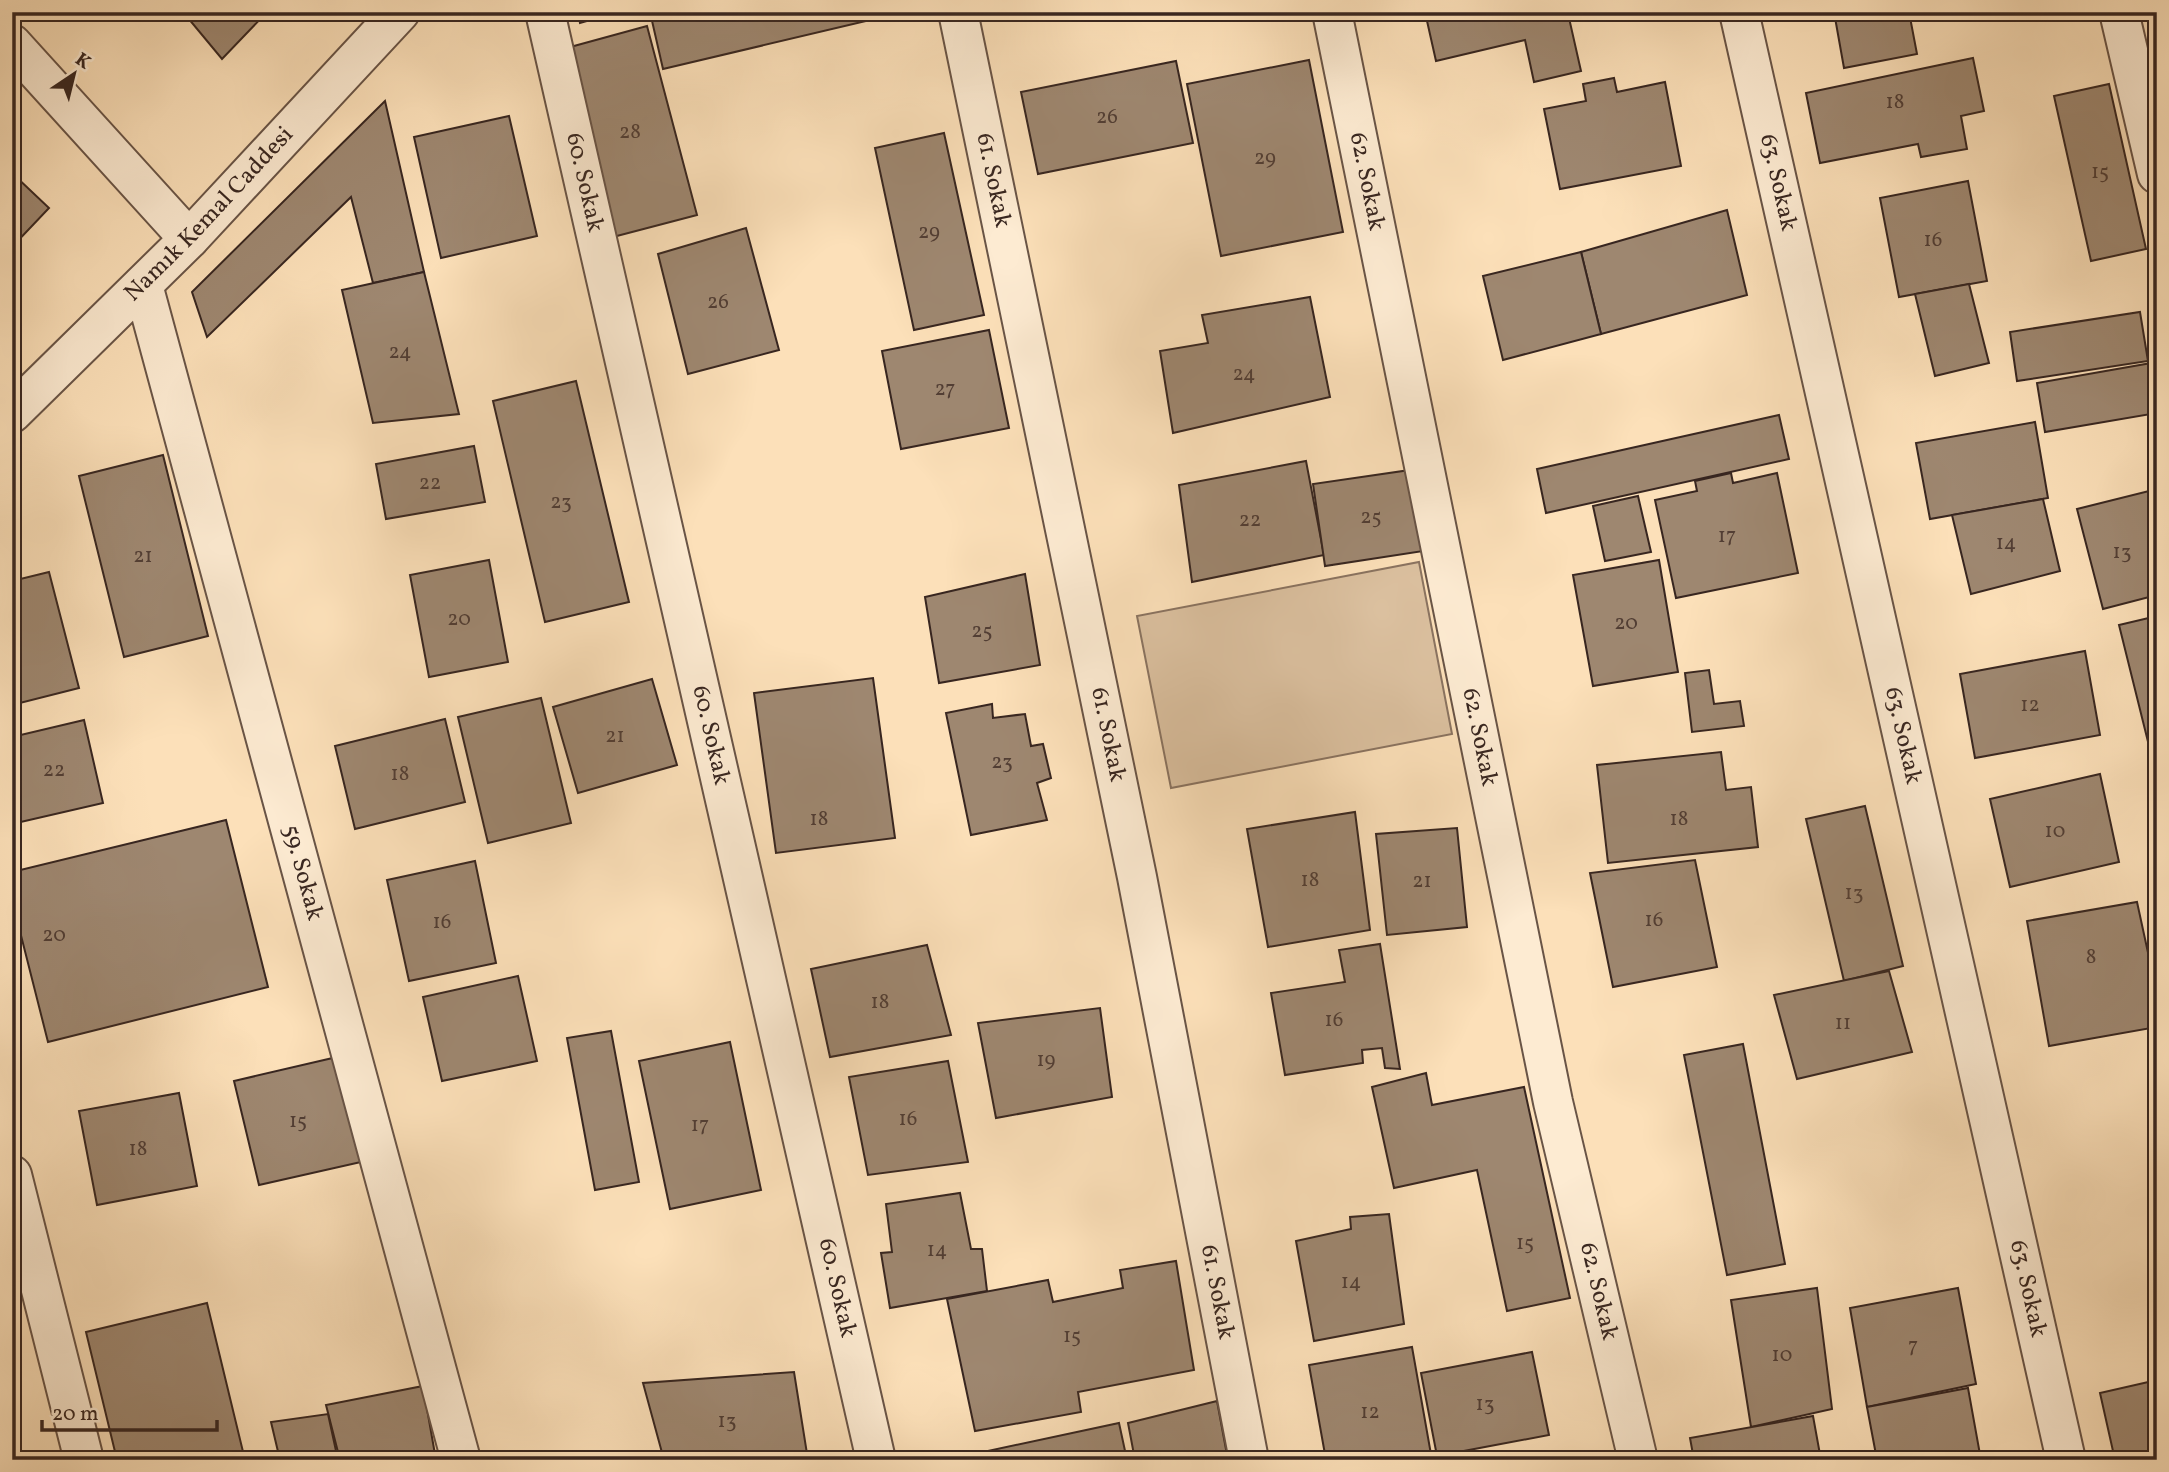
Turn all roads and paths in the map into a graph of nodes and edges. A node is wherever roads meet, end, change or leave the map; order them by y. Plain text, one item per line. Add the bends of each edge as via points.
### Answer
1 (400, 12) edge
2 (545, 12) edge
3 (958, 12) edge
4 (1332, 12) edge
5 (1739, 12) edge
6 (2119, 12) edge
7 (12, 44) edge
8 (2157, 174) edge
9 (189, 239) junction
10 (143, 285) junction
11 (12, 413) edge
12 (12, 1175) edge
13 (84, 1460) edge
14 (461, 1460) edge
15 (876, 1460) edge
16 (1249, 1460) edge
17 (1638, 1460) edge
18 (2066, 1460) edge

1 - 9 street, Namık Kemal Caddesi
2 - 15 street, 60. Sokak
3 - 16 street, 61. Sokak via 1139,891
4 - 17 street, 62. Sokak via 1553,1102
5 - 18 street, 63. Sokak
6 - 8 street
7 - 9 street
9 - 10 street, Namık Kemal Caddesi
10 - 11 street, Namık Kemal Caddesi
10 - 14 street, 59. Sokak
12 - 13 street

